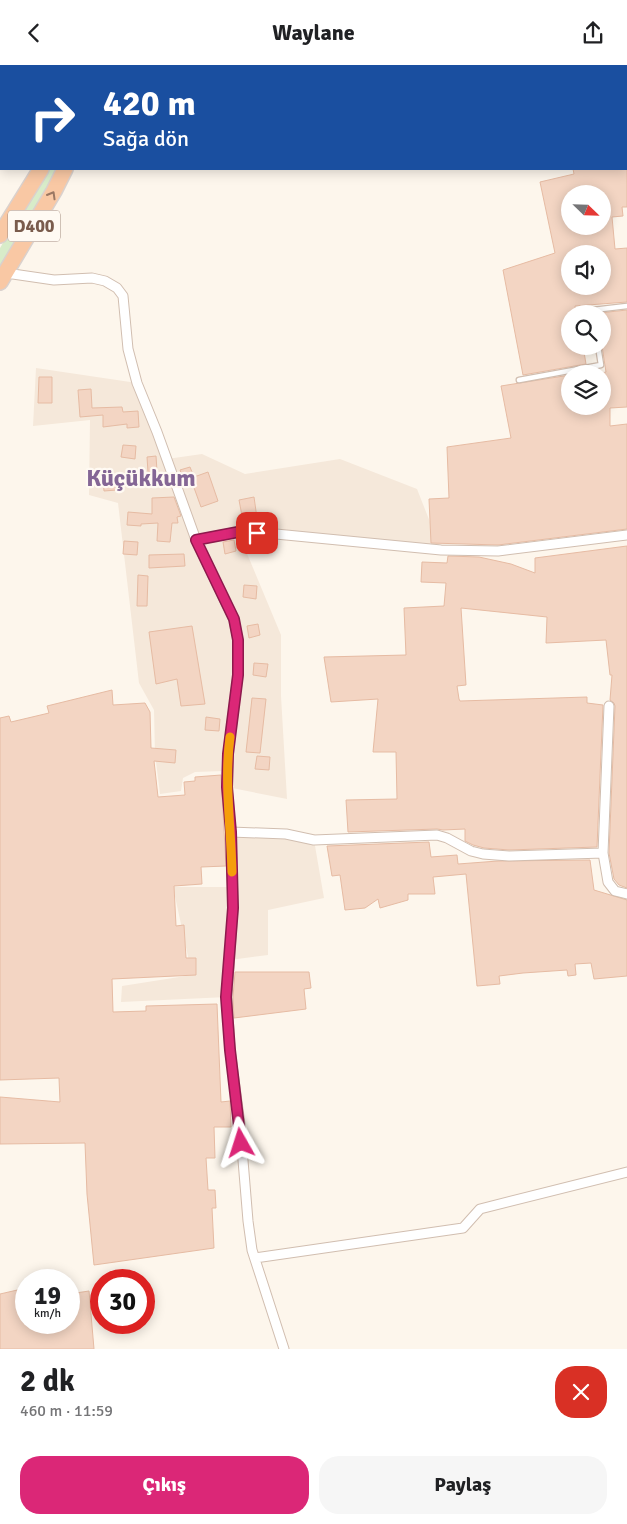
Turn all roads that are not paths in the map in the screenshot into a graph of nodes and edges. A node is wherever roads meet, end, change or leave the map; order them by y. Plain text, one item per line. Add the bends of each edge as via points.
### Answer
1 (40, 170) edge
2 (64, 170) edge
3 (0, 235) edge
4 (3, 277) edge
5 (627, 306) edge
6 (611, 308) edge
7 (599, 355) edge
8 (519, 380) dead end
9 (627, 535) edge
10 (196, 540) junction
11 (609, 706) dead end
12 (231, 832) junction
13 (603, 853) junction
14 (627, 894) edge
15 (627, 1172) edge
16 (255, 1258) junction
17 (284, 1349) edge

1 - 3 highway, D400
4 -> 2 highway, D400
4 - 10 street via 92,278 117,288 123,297 128,349 137,383
5 - 6 lane
7 - 8 lane via 601,365
9 - 10 street via 498,551 441,550 238,532
10 - 12 street via 234,619 238,640 238,675 228,754
11 - 13 street
12 - 13 street via 286,834 314,840 437,835 483,854
12 - 16 street via 233,908 226,997 248,1221
13 - 14 street via 608,883 616,891
15 - 16 street via 480,1209 463,1228
16 - 17 street

